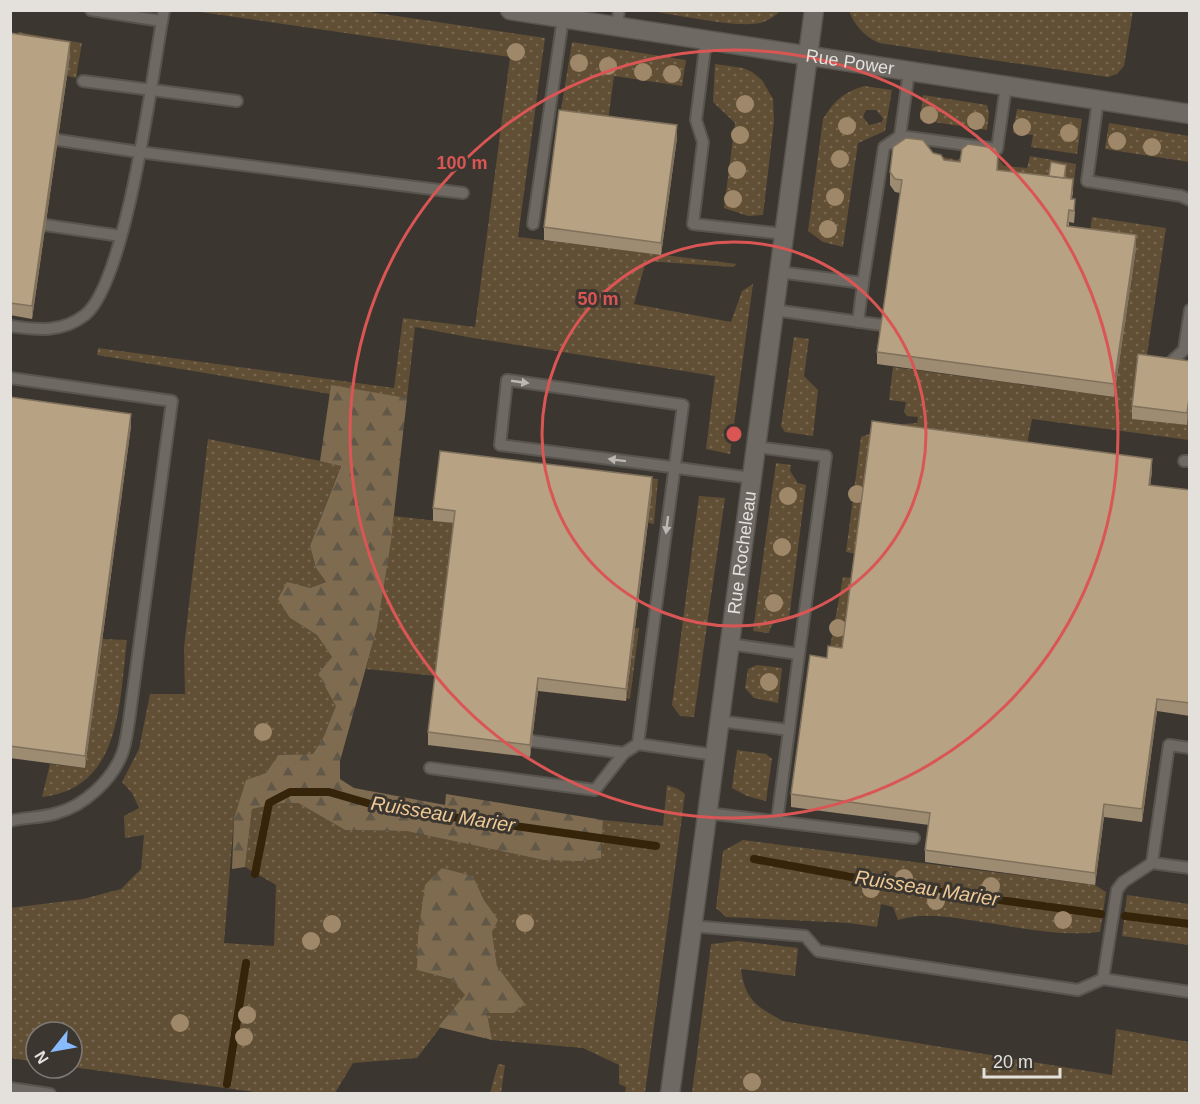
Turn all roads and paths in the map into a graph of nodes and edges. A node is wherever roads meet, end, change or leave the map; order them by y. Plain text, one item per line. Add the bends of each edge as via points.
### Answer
1 (91, 10) edge
2 (510, 10) edge
3 (814, 10) edge
4 (531, 12) edge
5 (163, 16) edge
6 (563, 18) junction
7 (618, 19) edge
8 (706, 40) junction
9 (808, 55) junction
10 (909, 71) junction
11 (83, 81) dead end
12 (1006, 86) junction
13 (150, 90) junction
14 (1098, 100) junction
15 (237, 101) dead end
16 (1190, 114) edge
17 (900, 136) junction
18 (58, 140) edge
19 (139, 152) junction
20 (463, 193) dead end
21 (1190, 200) edge
22 (533, 224) dead end
23 (45, 225) edge
24 (784, 234) junction
25 (121, 236) junction
26 (779, 272) junction
27 (863, 283) junction
28 (774, 310) junction
29 (1190, 310) edge
30 (858, 322) junction
31 (882, 325) edge
32 (10, 326) edge
33 (1171, 371) edge
34 (10, 378) edge
35 (756, 447) junction
36 (675, 467) junction
37 (752, 478) junction
38 (730, 644) junction
39 (799, 654) junction
40 (719, 721) junction
41 (789, 730) junction
42 (532, 741) edge
43 (638, 744) junction
44 (1190, 748) edge
45 (624, 753) junction
46 (715, 755) junction
47 (430, 768) dead end
48 (707, 813) junction
49 (10, 821) edge
50 (777, 821) junction
51 (914, 838) dead end
52 (1152, 863) junction
53 (1190, 868) edge
54 (692, 926) junction
55 (1103, 979) junction
56 (1190, 992) edge
57 (10, 1088) edge
58 (50, 1094) edge
59 (670, 1094) edge

1 - 5 lane
2 - 4 street, Rue Power
3 - 9 street, Rue Rocheleau
4 - 6 street, Rue Power
5 - 13 lane
6 - 7 street, Rue Power
6 - 22 lane
7 - 8 street, Rue Power
8 - 9 street, Rue Power
8 - 24 lane via 696,120 703,142 693,224
9 - 10 street, Rue Power
9 - 24 street, Rue Rocheleau
10 - 12 street, Rue Power
10 - 17 lane
11 - 13 lane
12 - 14 street, Rue Power
12 - 17 lane via 997,149
13 - 15 lane
13 - 19 lane
14 - 16 street, Rue Power
14 - 21 lane via 1087,181
17 - 27 lane via 884,147
18 - 19 lane
19 - 20 lane
19 - 25 lane
23 - 25 lane
24 - 26 street, Rue Rocheleau
25 - 32 lane via 98,300 87,313 74,323 48,330
26 - 27 lane
26 - 28 street, Rue Rocheleau
27 - 30 lane
28 - 30 lane
28 - 35 street, Rue Rocheleau
29 - 33 lane via 1184,350 1173,360
30 - 31 lane
34 - 49 lane via 172,401 122,754 103,783 76,805 51,815
35 - 37 street, Rue Rocheleau
35 - 39 lane via 826,456
36 -> 36 lane via 500,445 507,380 683,405
36 - 37 lane
36 -> 43 lane
37 - 38 street, Rue Rocheleau
38 - 39 lane
38 - 40 street, Rue Rocheleau
39 - 41 lane
40 - 41 lane
40 - 46 street, Rue Rocheleau
41 - 50 lane
42 - 45 lane
43 - 45 lane
43 - 46 lane
44 - 52 lane via 1169,745
45 - 47 lane via 595,790
46 - 48 street, Rue Rocheleau
48 - 50 lane
48 - 54 street, Rue Rocheleau
50 - 51 lane
52 - 53 lane
52 - 55 lane via 1117,890
54 - 55 lane via 805,936 818,951 1078,990
54 - 59 street, Rue Rocheleau
55 - 56 lane
57 - 58 lane

